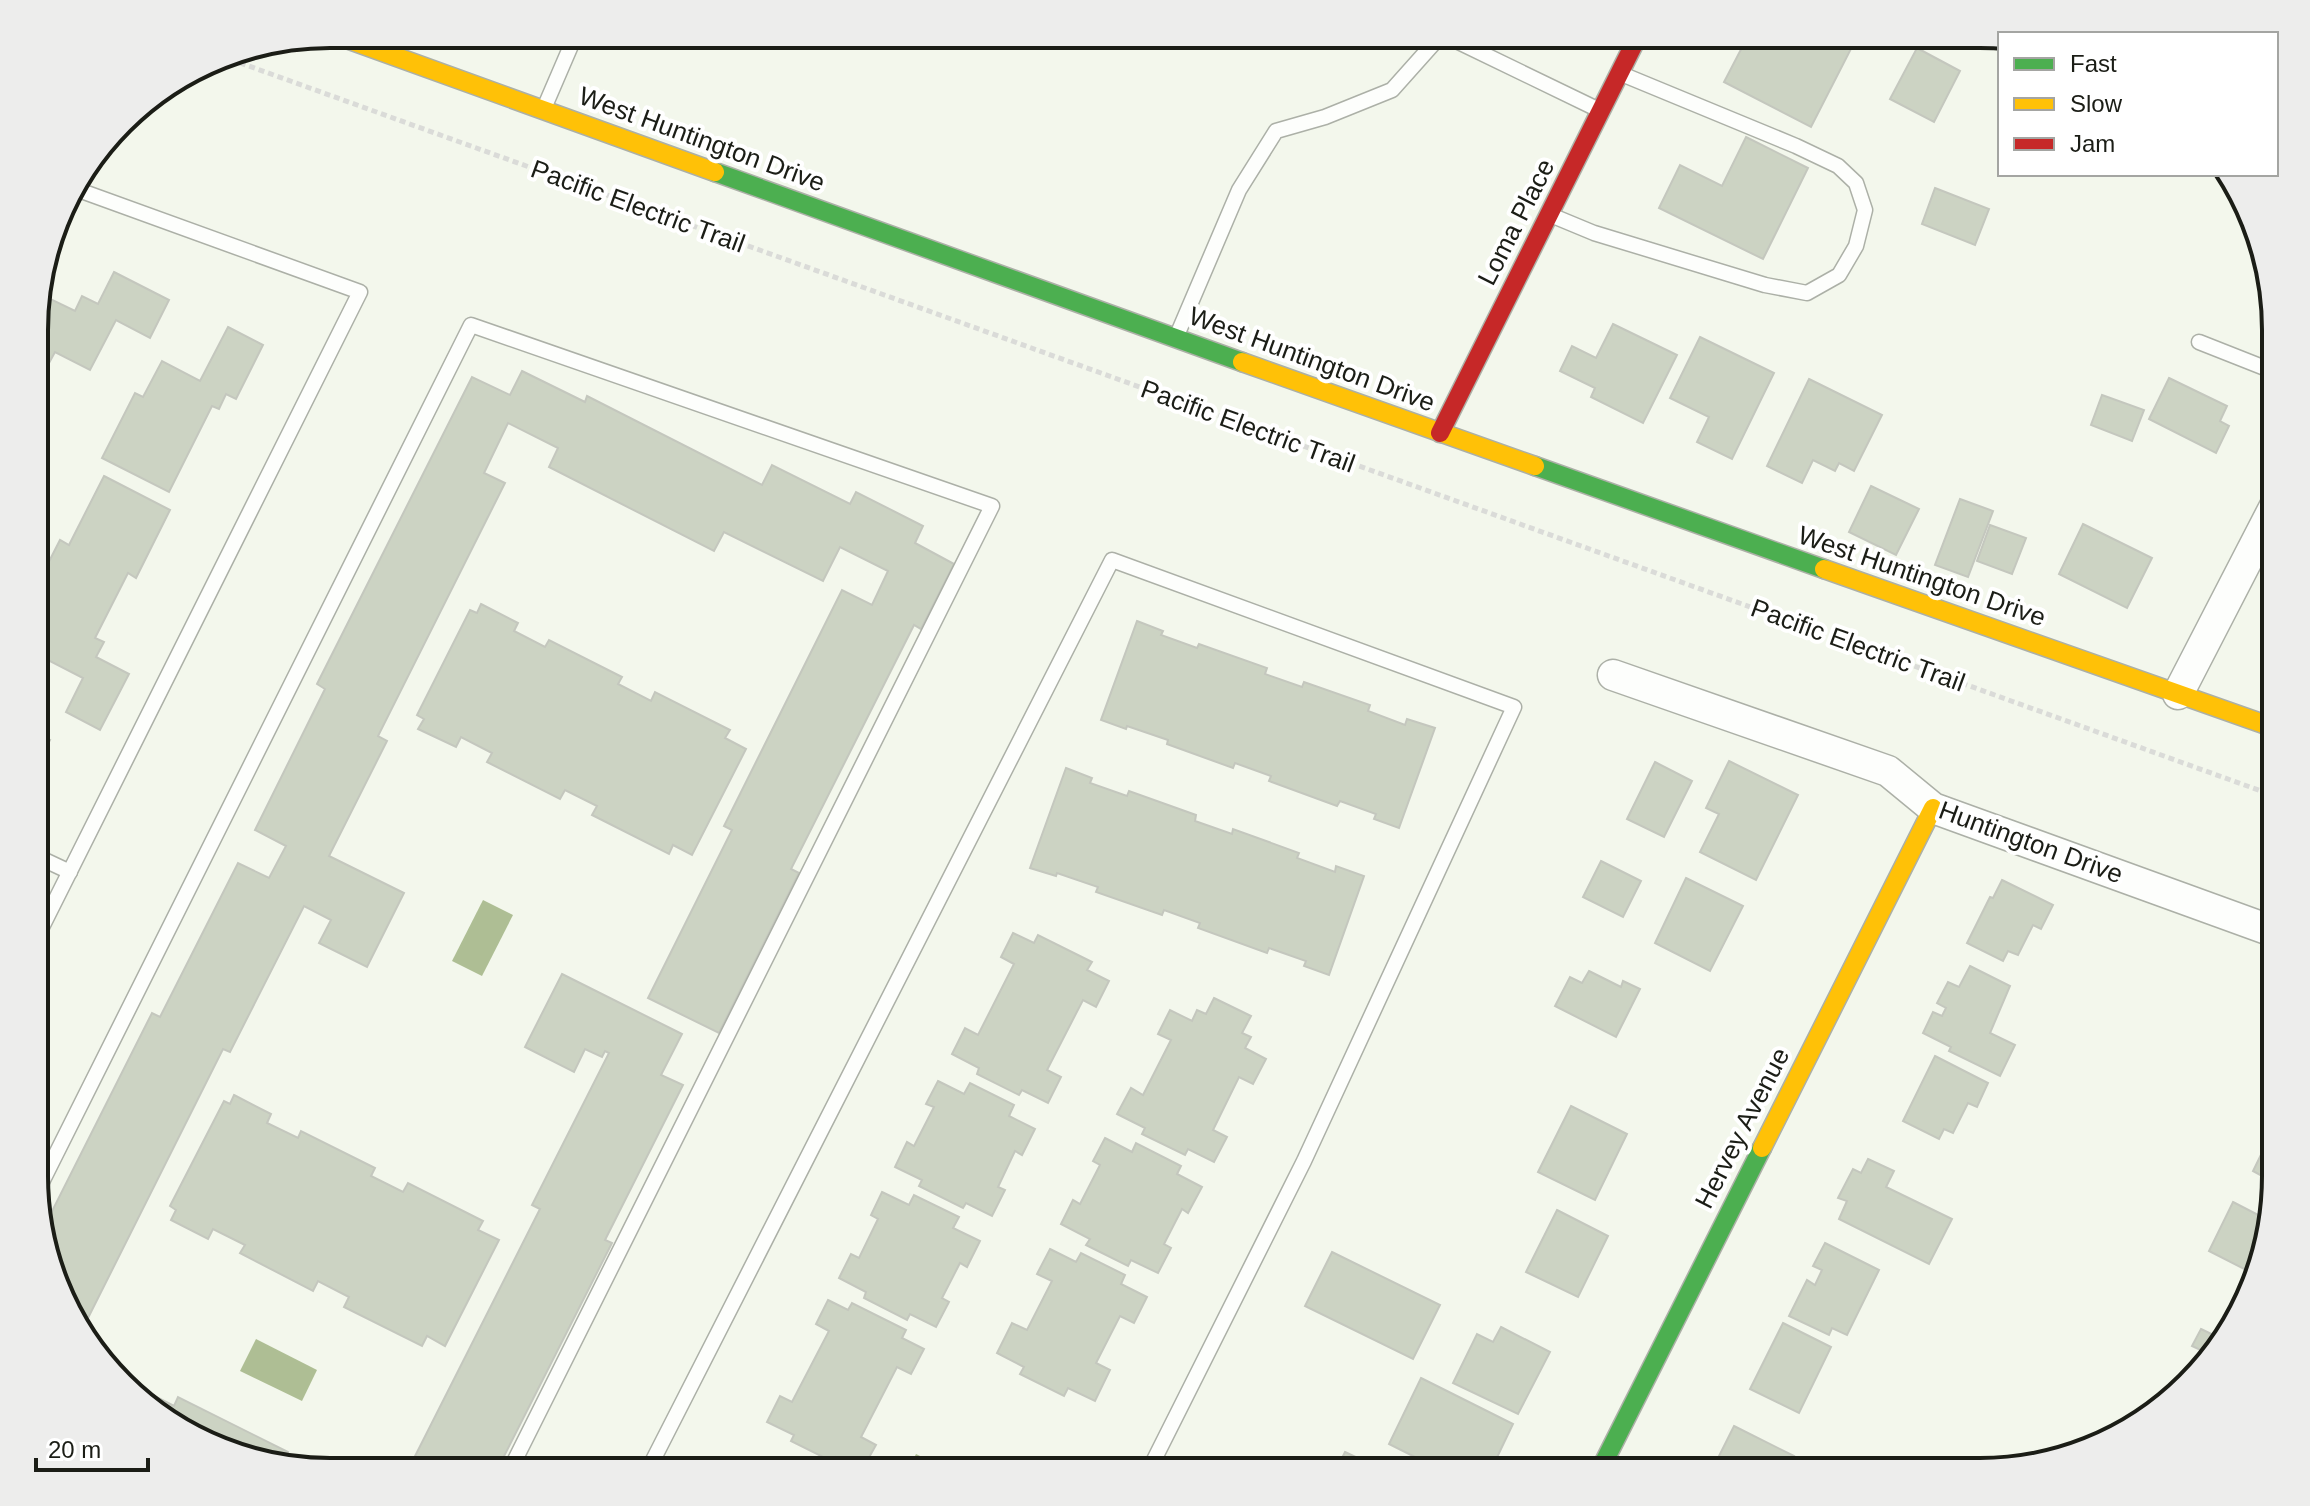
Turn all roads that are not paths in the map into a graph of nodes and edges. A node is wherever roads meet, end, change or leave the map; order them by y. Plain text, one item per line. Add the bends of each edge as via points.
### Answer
1 (1429, 48) edge
2 (1472, 48) edge
3 (1632, 48) edge
4 (375, 49) edge
5 (570, 49) edge
6 (1619, 73) junction
7 (544, 110) junction
8 (1601, 111) junction
9 (84, 192) edge
10 (1549, 214) junction
11 (1177, 338) junction
12 (2199, 342) dead end
13 (2261, 366) edge
14 (1440, 433) junction
15 (2261, 533) edge
16 (1613, 675) dead end
17 (2178, 694) junction
18 (2261, 723) edge
19 (1933, 808) junction
20 (48, 862) edge
21 (70, 872) junction
22 (48, 915) edge
23 (2262, 927) edge
24 (48, 1170) edge
25 (1606, 1457) edge
26 (516, 1458) edge
27 (654, 1458) edge
28 (1155, 1458) edge

1 - 11 lane via 1392,90 1276,131 1239,190
2 - 8 lane
3 - 6 street, Loma Place
4 - 7 street, West Huntington Drive
5 - 7 lane
6 - 8 street, Loma Place
6 - 10 lane via 1838,166 1856,183 1865,210 1856,246 1839,275 1807,293 1594,233
7 - 11 street, West Huntington Drive
8 - 10 street, Loma Place
9 - 21 lane via 360,292
10 - 14 street, Loma Place
11 - 14 street, West Huntington Drive
12 - 13 lane
14 - 17 street, West Huntington Drive
15 - 17 street
16 - 19 street, Huntington Drive via 1888,771
17 - 18 street, West Huntington Drive
19 - 23 street, Huntington Drive
19 - 25 street, Hervey Avenue
20 - 21 lane
21 - 22 lane
24 - 26 lane via 471,325 992,506
27 - 28 lane via 1112,560 1514,707 1304,1161

